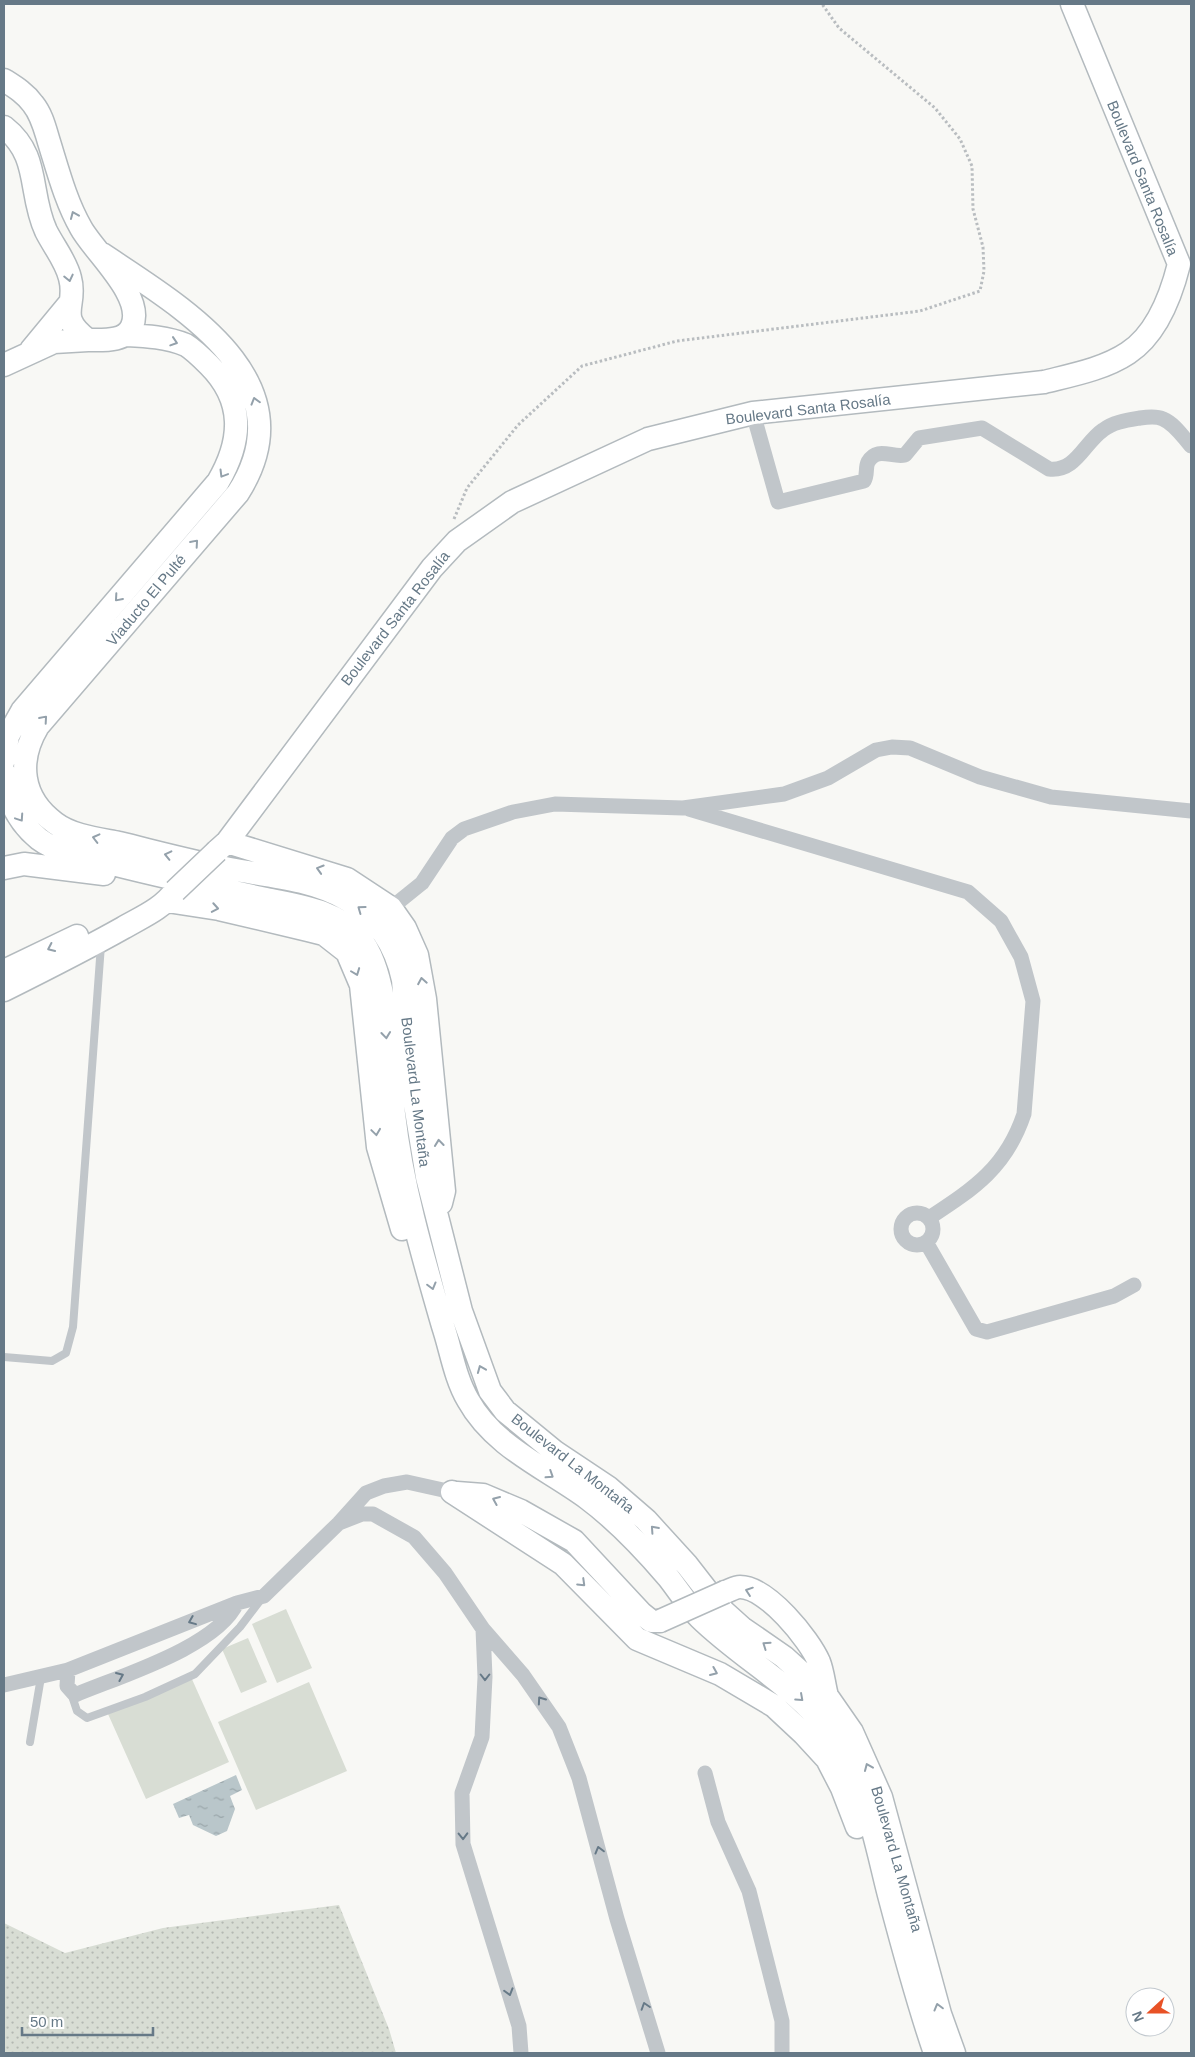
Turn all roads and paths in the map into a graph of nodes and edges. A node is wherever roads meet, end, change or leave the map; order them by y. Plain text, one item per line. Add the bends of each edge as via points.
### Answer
1 (822, 4) edge
2 (1072, 4) edge
3 (4, 80) edge
4 (10, 131) edge
5 (102, 254) junction
6 (69, 304) junction
7 (126, 334) junction
8 (88, 340) junction
9 (25, 357) junction
10 (4, 365) edge
11 (753, 413) junction
12 (1191, 446) edge
13 (452, 524) dead end
14 (4, 760) edge
15 (4, 772) edge
16 (683, 808) junction
17 (1191, 812) edge
18 (224, 854) junction
19 (4, 868) edge
20 (137, 870) junction
21 (171, 896) junction
22 (391, 908) junction
23 (101, 940) junction
24 (4, 971) edge
25 (4, 990) edge
26 (929, 1218) junction
27 (437, 1222) junction
28 (926, 1242) junction
29 (422, 1249) junction
30 (1134, 1285) dead end
31 (4, 1357) edge
32 (452, 1492) junction
33 (339, 1523) junction
34 (264, 1596) junction
35 (237, 1603) junction
36 (483, 1628) junction
37 (68, 1670) junction
38 (41, 1677) junction
39 (4, 1685) edge
40 (75, 1695) junction
41 (826, 1696) junction
42 (30, 1742) dead end
43 (705, 1773) dead end
44 (903, 1945) junction
45 (521, 2053) edge
46 (658, 2053) edge
47 (782, 2053) edge
48 (935, 2053) edge
49 (954, 2053) edge

1 - 13 path via 839,28 934,108 960,139 972,166 973,209 983,247 984,271 980,291 920,312 677,341 582,366 518,425 467,488
2 - 11 main road, Boulevard Santa Rosalía via 1178,264 1174,284 1152,330 1128,353 1077,374 1044,382
5 -> 3 main road via 88,241 76,221 38,111 22,92
4 -> 6 main road via 25,149 46,230 69,274 72,294
5 - 7 main road via 132,303 134,320
18 -> 5 main road, Viaducto El Pulté via 94,838 64,828 55,824 34,800 25,776 27,749 38,726 238,493 253,463 258,438 259,416 254,394 224,345 155,290
6 - 8 main road via 74,326
6 - 9 main road
7 - 8 main road, Viaducto El Pulté via 115,339
7 -> 14 main road, Viaducto El Pulté via 156,337 187,346 217,373 225,382 234,405 234,449 218,482 22,711 8,736
8 - 9 main road, Viaducto El Pulté via 54,342
9 - 10 main road, Viaducto El Pulté
11 - 12 street via 778,502 864,481 867,463 872,457 884,452 894,456 905,455 919,438 930,435 987,429 1054,470 1076,460 1103,430 1132,419 1162,418 1172,424
11 - 18 main road, Boulevard Santa Rosalía via 648,439 525,495 457,541 432,568 336,693
15 -> 20 main road via 14,810 37,837 58,849
16 - 17 street via 784,794 828,778 876,750 892,747 910,748 980,777 1050,797
16 - 22 street via 554,804 513,812 464,830 452,838 422,883
16 - 26 street via 968,892 1001,921 1021,957 1033,1001 1024,1114 1019,1130 989,1175
18 - 21 main road, Boulevard Santa Rosalía, bridge
22 -> 18 main road via 340,875
27 -> 18 main road, Boulevard La Montaña via 412,1086 403,980 386,935 367,914 346,899
19 - 20 main road via 24,864 118,876
20 -> 29 main road, Boulevard La Montaña via 324,913 341,920 356,933 369,951 381,988 401,1162
21 - 23 main road
21 -> 24 main road
21 -> 29 main road via 324,934 347,952 361,985 380,1157 404,1234
27 -> 22 main road via 444,1191 425,999 417,954
23 - 25 main road
23 - 31 lane via 73,1327 66,1353 52,1361
26 - 28 street via 932,1234
26 - 28 street via 915,1213 906,1217 901,1226 903,1236 911,1244
41 -> 27 main road, Boulevard La Montaña via 784,1657 722,1610 646,1520 609,1488 555,1452 505,1411 490,1391 478,1362
28 - 30 street via 976,1328 987,1332 1114,1296
29 -> 44 main road, Boulevard La Montaña via 464,1393 485,1422 510,1447 588,1499 633,1537 695,1614 805,1702 832,1735 858,1783
32 - 33 street via 407,1482 384,1486 366,1493
41 -> 32 main road, bridge via 819,1662 786,1616 756,1593 740,1587 660,1621 651,1621 585,1550 556,1529 483,1495
32 -> 44 main road via 563,1564 637,1639 747,1688 774,1706 804,1734 826,1759 842,1788 860,1834 882,1917
33 - 34 street
33 - 36 street via 362,1514 373,1514 414,1537 445,1573
34 - 35 street
34 - 40 lane via 240,1627 195,1674 87,1718 76,1711
35 -> 37 street
40 -> 35 street via 192,1646 231,1616
36 -> 45 street via 482,1736 462,1793 462,1844 518,2026
46 -> 36 street via 579,1778 559,1727 523,1675
37 - 38 street
37 - 40 street via 67,1686
38 - 39 street
38 - 42 lane
49 -> 41 main road, Boulevard La Montaña via 940,2014 881,1798 852,1732
43 - 47 street via 718,1822 748,1891 782,2021
44 - 48 main road, Boulevard La Montaña via 912,1986

